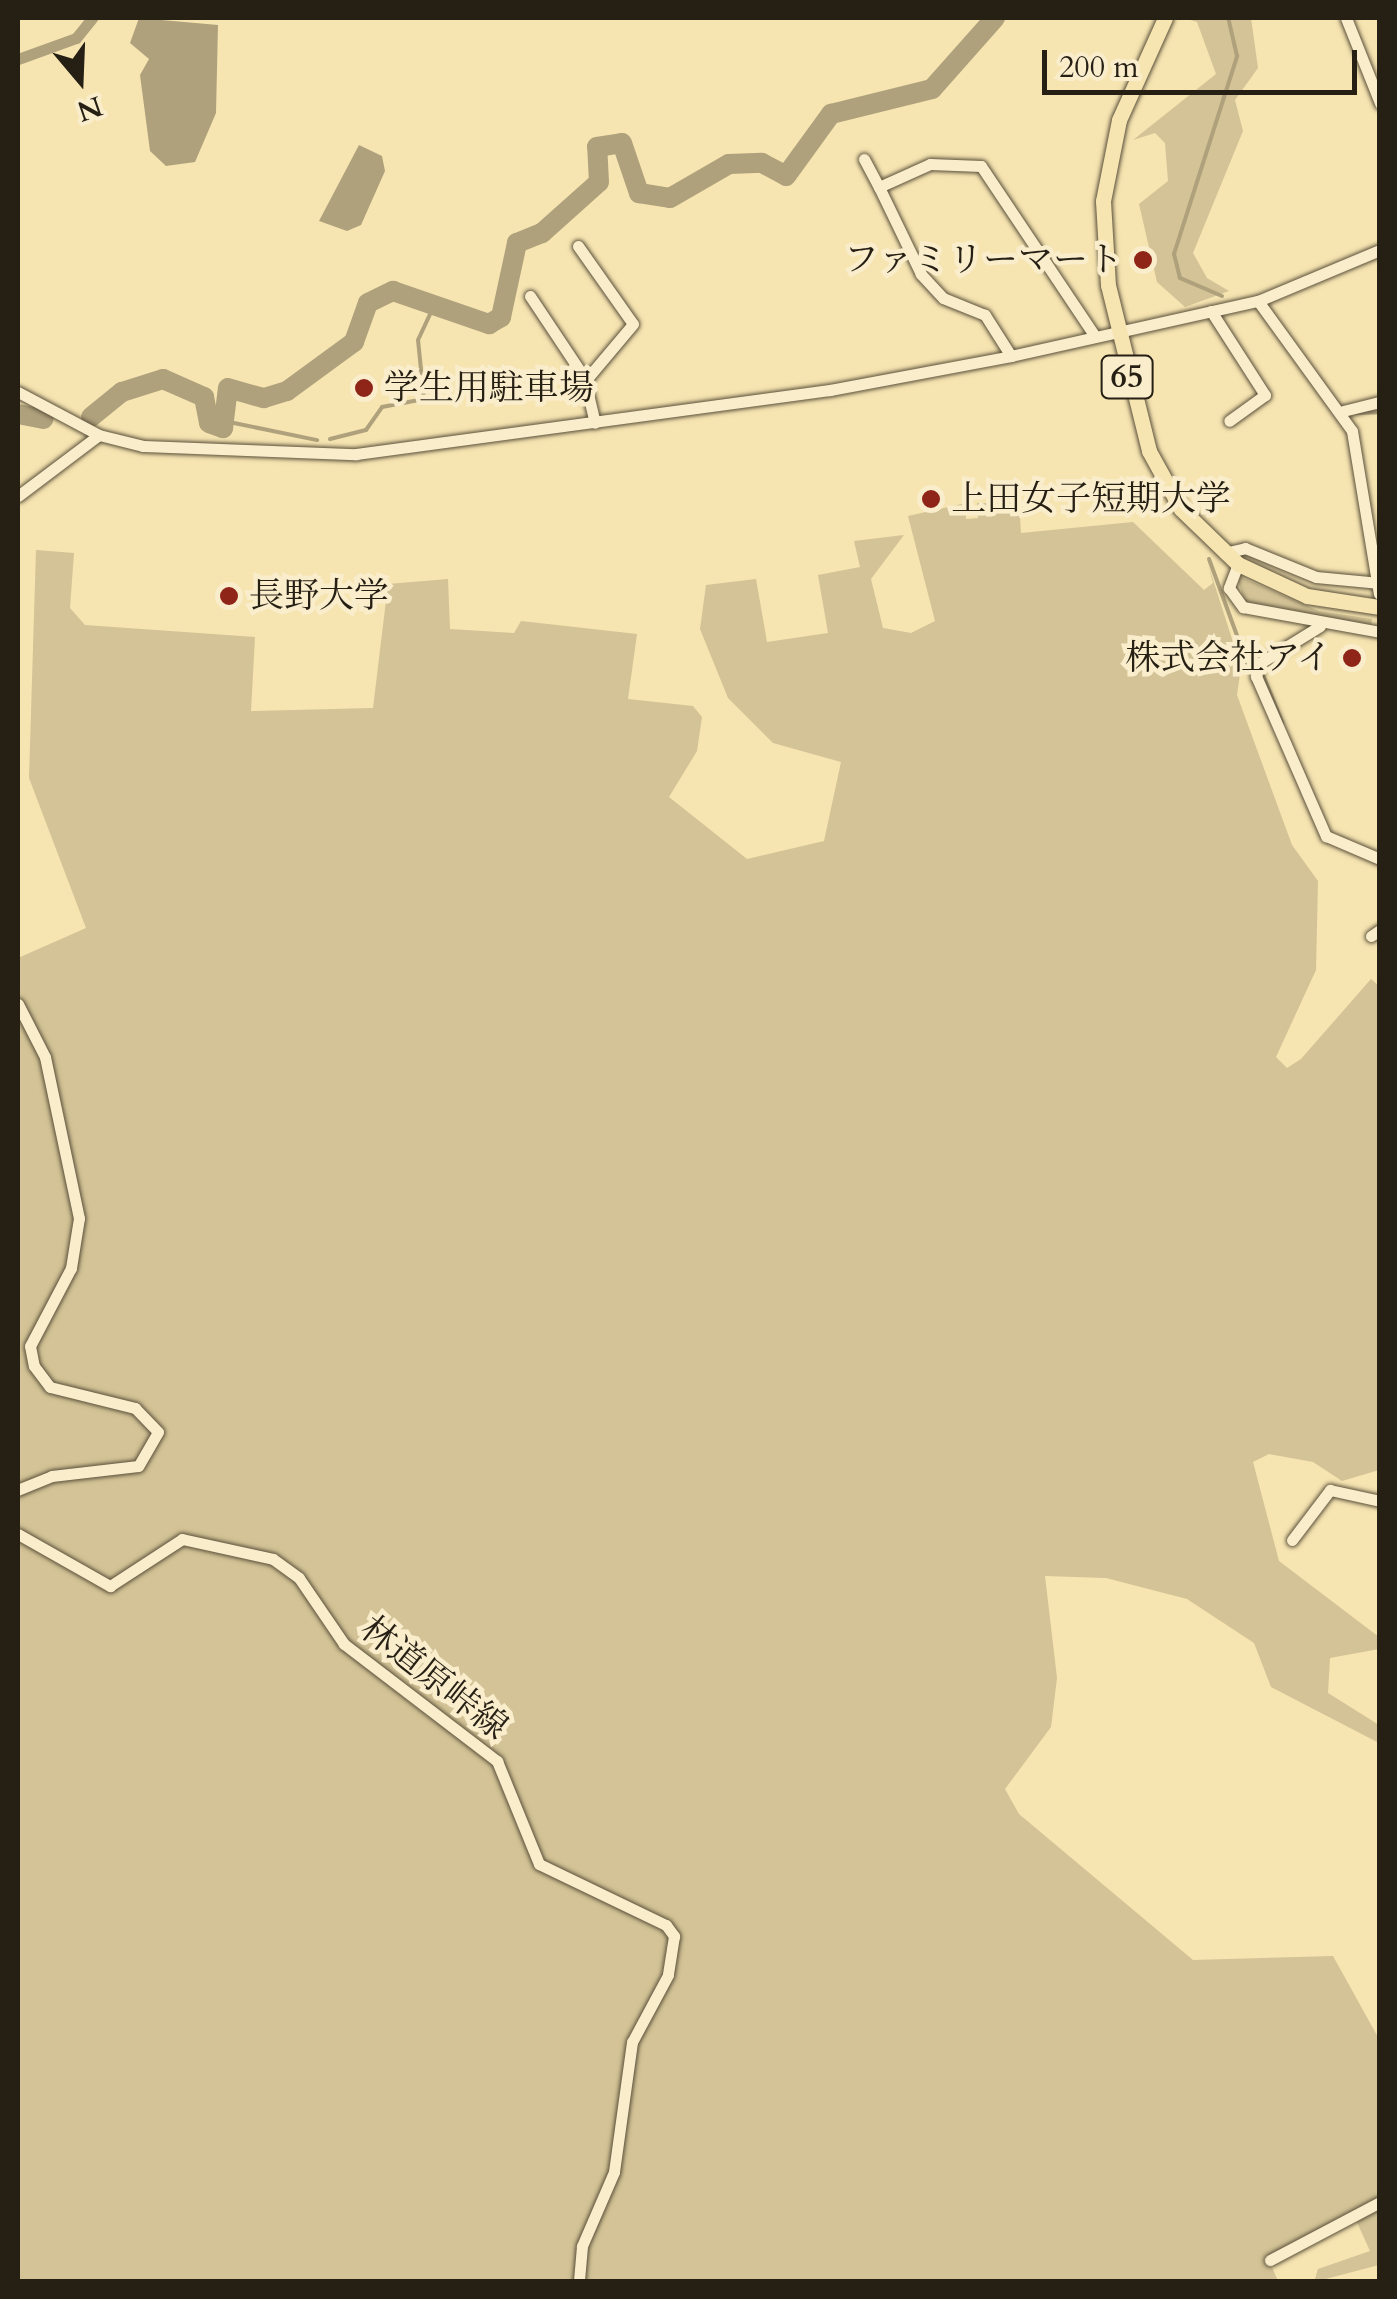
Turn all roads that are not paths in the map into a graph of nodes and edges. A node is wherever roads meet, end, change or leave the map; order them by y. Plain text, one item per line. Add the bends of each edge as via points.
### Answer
1 (1165, 18) edge
2 (1346, 18) edge
3 (1380, 103) edge
4 (864, 159) dead end
5 (880, 187) junction
6 (578, 246) dead end
7 (1380, 250) edge
8 (530, 296) dead end
9 (1258, 301) junction
10 (1211, 311) junction
11 (1117, 332) junction
12 (1094, 336) junction
13 (1011, 356) junction
14 (586, 381) junction
15 (18, 392) edge
16 (1380, 402) edge
17 (1342, 411) junction
18 (1230, 421) dead end
19 (595, 423) junction
20 (99, 435) junction
21 (18, 496) edge
22 (1224, 554) junction
23 (1238, 564) junction
24 (1379, 583) edge
25 (1379, 594) edge
26 (1380, 608) edge
27 (1320, 626) junction
28 (1380, 632) edge
29 (1380, 859) edge
30 (18, 1004) edge
31 (18, 1490) edge
32 (1380, 1501) edge
33 (18, 1534) edge
34 (1292, 1540) dead end
35 (1380, 2202) edge
36 (1270, 2260) dead end
37 (579, 2282) edge

1 - 11 main road, 65 via 1106,174 1103,246
2 - 3 street
4 - 5 street
5 - 12 street via 930,164 981,166
5 - 13 street via 921,274 943,298 986,316
6 - 14 street via 633,324
7 - 9 street
8 - 14 street
9 - 10 street
9 - 17 street
10 - 11 street
10 - 18 street via 1266,396
11 - 12 street
11 - 22 main road, 65 via 1157,470
12 - 13 street
13 - 19 street
14 - 19 street
15 - 20 street
16 - 17 street
17 - 24 street via 1366,476
19 - 20 street via 326,456 164,448
20 - 21 street
22 - 23 main road, 65
22 - 24 street via 1246,548 1316,578
23 - 26 main road, 65 via 1307,596
23 - 27 street via 1229,582 1239,606
24 - 25 street
27 - 28 street
27 - 29 street via 1260,663 1256,676 1326,836
30 - 31 street via 45,1057 79,1218 71,1268 30,1346 34,1366 50,1386 135,1408 158,1432 138,1466 52,1476
32 - 34 street via 1336,1487
33 - 37 street, 林道原峠線 via 110,1586 182,1539 273,1559 299,1578 344,1644 497,1761 539,1864 666,1925 674,1936 668,1975 632,2042 614,2172 582,2246
35 - 36 street

